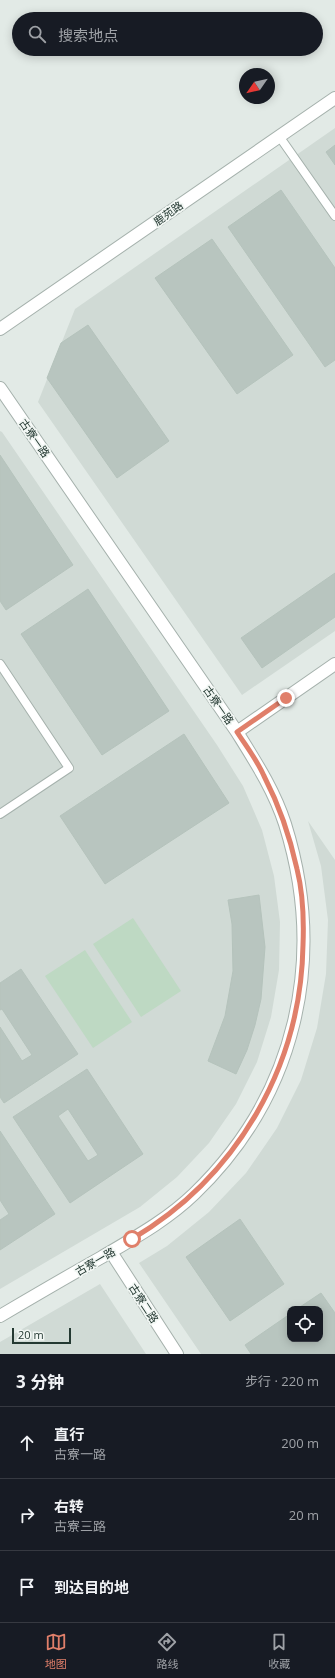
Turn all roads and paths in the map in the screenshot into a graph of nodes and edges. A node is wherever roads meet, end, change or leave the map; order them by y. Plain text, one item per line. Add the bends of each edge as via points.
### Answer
1 (335, 98) edge
2 (279, 136) junction
3 (335, 216) edge
4 (0, 329) edge
5 (0, 388) edge
6 (0, 664) edge
7 (335, 664) edge
8 (237, 732) junction
9 (0, 814) edge
10 (111, 1252) junction
11 (0, 1316) edge
12 (177, 1354) edge

1 - 2 street, 鹿苑路
2 - 3 lane
2 - 4 street, 鹿苑路
5 - 8 street, 古寮一路
6 - 9 lane via 69,768
7 - 8 street
8 - 10 street, 古寮一路 via 264,775 284,822 298,871 304,921 303,972 294,1022 279,1071 256,1116 228,1158 193,1195 154,1227
10 - 11 street, 古寮一路
10 - 12 street, 古寮二路

